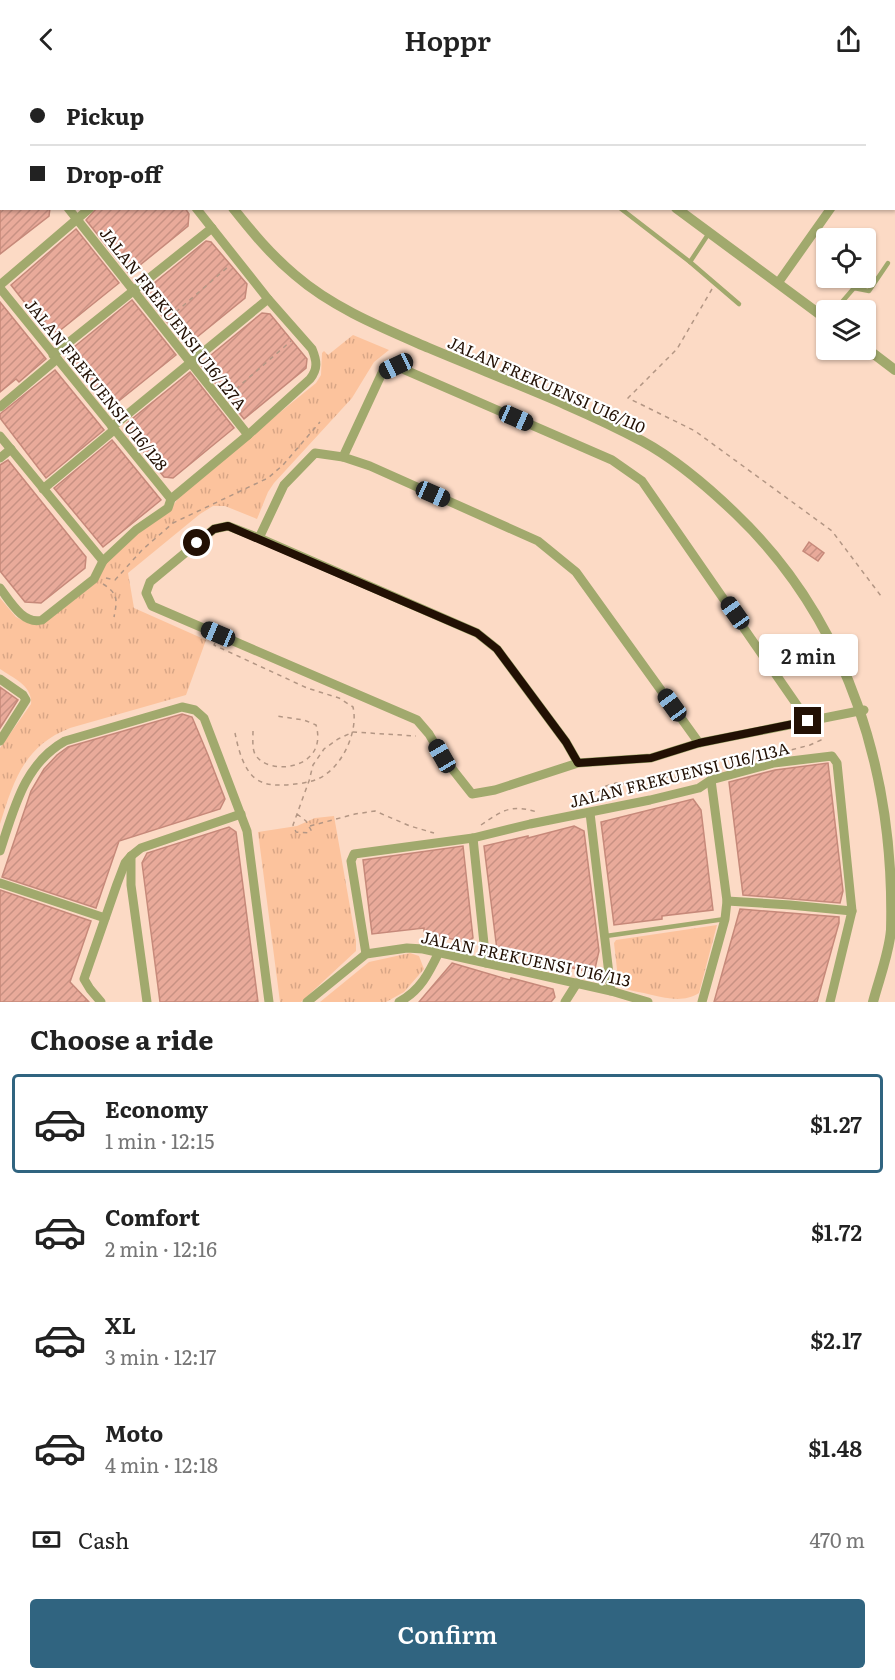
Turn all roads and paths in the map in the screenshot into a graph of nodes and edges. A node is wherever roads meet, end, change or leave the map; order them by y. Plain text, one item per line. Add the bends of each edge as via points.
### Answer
1 (69, 210) edge
2 (87, 210) edge
3 (198, 210) edge
4 (235, 210) edge
5 (623, 210) edge
6 (679, 210) edge
7 (830, 210) edge
8 (76, 219) junction
9 (212, 228) junction
10 (709, 233) junction
11 (236, 259) junction
12 (690, 262) junction
13 (888, 263) dead end
14 (715, 283) junction
15 (778, 283) junction
16 (0, 286) edge
17 (133, 291) junction
18 (268, 299) junction
19 (844, 300) edge
20 (739, 304) dead end
21 (816, 312) edge
22 (160, 325) junction
23 (299, 334) junction
24 (876, 356) edge
25 (55, 357) junction
26 (190, 364) junction
27 (895, 370) edge
28 (222, 401) junction
29 (0, 407) edge
30 (320, 422) dead end
31 (113, 428) junction
32 (0, 435) edge
33 (248, 435) junction
34 (11, 449) junction
35 (343, 457) junction
36 (0, 458) edge
37 (43, 489) junction
38 (171, 499) junction
39 (259, 538) junction
40 (102, 561) junction
41 (95, 577) junction
42 (0, 588) edge
43 (881, 596) dead end
44 (114, 617) dead end
45 (218, 634) junction
46 (0, 679) edge
47 (864, 710) junction
48 (276, 716) dead end
49 (824, 718) junction
50 (808, 721) junction
51 (253, 730) dead end
52 (353, 732) junction
53 (235, 733) dead end
54 (429, 734) junction
55 (0, 741) edge
56 (699, 743) junction
57 (779, 753) dead end
58 (754, 758) dead end
59 (578, 763) junction
60 (721, 768) dead end
61 (697, 778) dead end
62 (711, 780) junction
63 (309, 782) junction
64 (578, 808) dead end
65 (590, 813) junction
66 (241, 814) junction
67 (297, 814) junction
68 (545, 814) dead end
69 (310, 826) junction
70 (480, 826) dead end
71 (440, 835) dead end
72 (473, 838) junction
73 (0, 851) edge
74 (131, 856) junction
75 (0, 883) edge
76 (727, 901) junction
77 (852, 911) junction
78 (105, 918) junction
79 (725, 919) junction
80 (604, 936) junction
81 (439, 952) junction
82 (890, 952) edge
83 (366, 954) junction
84 (486, 963) junction
85 (578, 983) junction
86 (611, 991) junction
87 (101, 1002) edge
88 (147, 1002) edge
89 (269, 1002) edge
90 (307, 1002) edge
91 (399, 1002) edge
92 (565, 1002) edge
93 (648, 1002) edge
94 (702, 1002) edge
95 (830, 1002) edge
96 (873, 1002) edge

1 - 8 street, JALAN FREKUENSI U16/127A
2 - 8 street
3 - 9 street
4 - 47 street, JALAN FREKUENSI U16/110 via 263,245 296,276 344,308 644,442 715,493 778,557 805,593 829,631
5 - 12 lane
6 - 10 street
7 - 15 street
8 - 16 street
8 - 17 street, JALAN FREKUENSI U16/127A
9 - 11 street
9 - 17 street
10 - 12 lane
10 - 15 street
11 - 18 street
11 - 22 path
12 - 14 lane
13 - 19 lane via 869,291 854,288
14 - 20 lane
14 - 43 path via 677,349 628,398 695,431 832,531
15 - 21 street
16 - 25 street, JALAN FREKUENSI U16/128
17 - 22 street, JALAN FREKUENSI U16/127A
17 - 25 street
18 - 23 street
18 - 26 street
22 - 26 street, JALAN FREKUENSI U16/127A
23 - 28 path
23 - 33 street via 315,356 314,374
24 - 27 street
25 - 29 street
25 - 31 street, JALAN FREKUENSI U16/128
26 - 28 street, JALAN FREKUENSI U16/127A
26 - 31 street
28 - 33 street, JALAN FREKUENSI U16/127A
30 - 41 path via 268,478 173,523 116,580
31 - 37 street
31 - 38 street, JALAN FREKUENSI U16/128
32 - 34 street
33 - 38 street
34 - 36 street
34 - 37 street
35 - 39 street via 315,453 284,485
35 - 50 street via 382,372 396,366 612,460 642,481
35 - 56 street via 538,541 576,572
37 - 40 street
38 - 40 street via 168,508
39 - 45 street via 228,526 214,529 150,582 146,593 152,606
39 - 59 street via 477,633 497,649
40 - 41 street
41 - 42 street via 36,621 25,618
41 - 44 path via 117,600
45 - 52 path via 214,645 353,707
45 - 54 street via 417,720
46 - 55 street via 26,700
47 - 49 street
47 - 82 street, JALAN FREKUENSI U16/110 via 890,818
48 - 51 path via 316,725 319,735 311,758 295,765 264,764 255,754
49 - 50 street
49 - 57 path via 820,740
50 - 56 street
52 - 54 path via 411,737
52 - 63 path via 346,751 332,768
52 - 63 path via 324,749 313,765
53 - 63 path via 238,751 254,777 268,786
54 - 59 street via 472,794
56 - 59 street via 651,758
58 - 60 path via 729,762
61 - 64 path via 660,777 639,785 616,783
62 - 65 street, JALAN FREKUENSI U16/113A via 699,788
62 - 76 street
62 - 77 street, JALAN FREKUENSI U16/113A via 774,763 834,758 839,774
63 - 67 path
65 - 72 street, JALAN FREKUENSI U16/113A
65 - 80 street
66 - 73 street via 204,717 182,706 65,741 51,749 25,782
66 - 74 street via 141,848
66 - 89 street via 247,831
67 - 69 path
67 - 69 path via 293,825 296,832 309,833
68 - 70 path via 512,808
69 - 71 path via 375,811
72 - 83 street, JALAN FREKUENSI U16/113A via 352,856
72 - 84 street
74 - 78 street
74 - 88 street via 131,885
75 - 78 street
76 - 77 street
76 - 79 street
77 - 95 street, JALAN FREKUENSI U16/113A
78 - 87 street via 84,980
79 - 80 lane
79 - 94 street
80 - 86 street
81 - 83 street, JALAN FREKUENSI U16/113 via 407,948
81 - 84 street, JALAN FREKUENSI U16/113
81 - 91 street via 421,985
82 - 96 street, JALAN FREKUENSI U16/110
83 - 90 street
84 - 85 street, JALAN FREKUENSI U16/113
85 - 86 street, JALAN FREKUENSI U16/113
85 - 92 street
86 - 93 street, JALAN FREKUENSI U16/113

